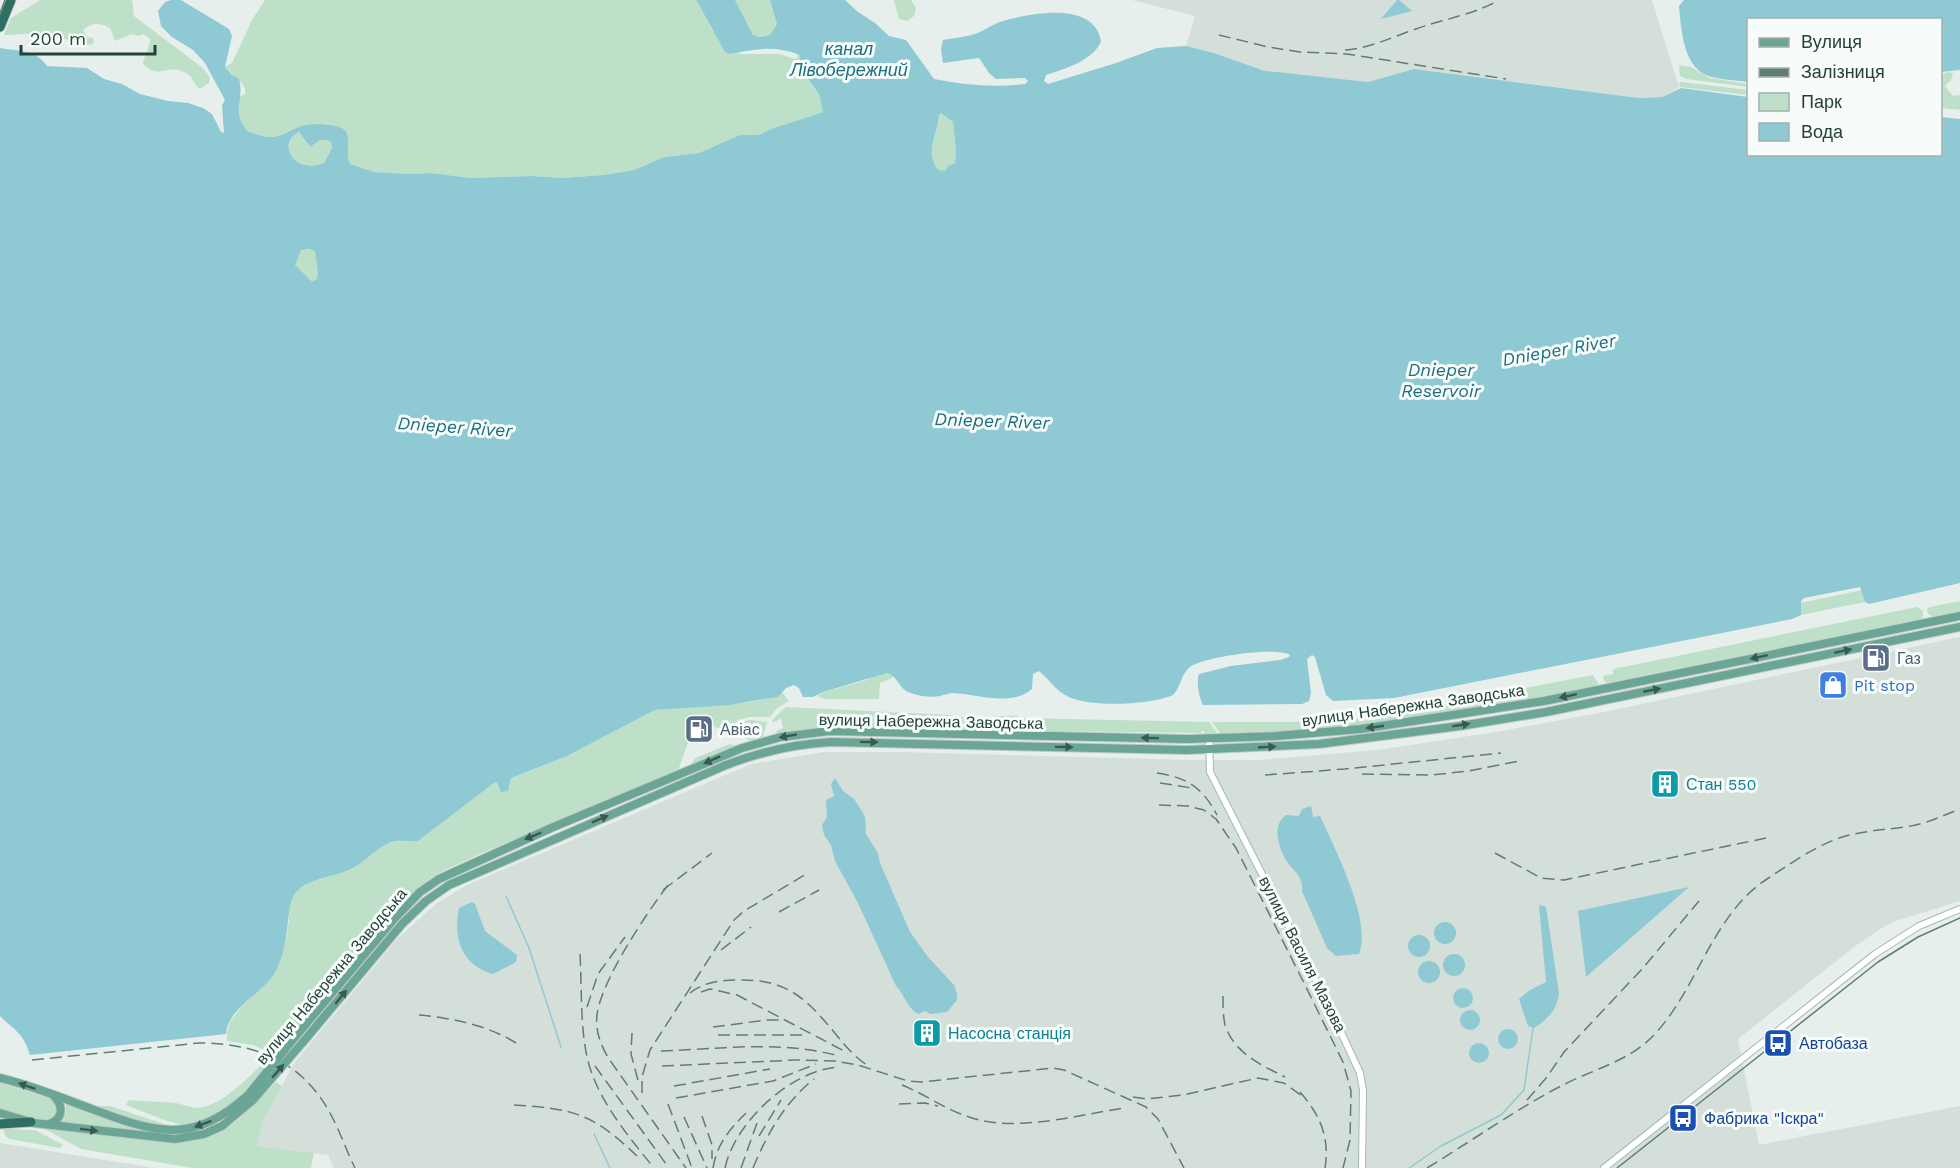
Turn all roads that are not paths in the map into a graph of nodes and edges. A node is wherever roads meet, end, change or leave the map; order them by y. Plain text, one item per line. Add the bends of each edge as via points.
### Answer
1 (11, 0) edge
2 (0, 27) edge
3 (1960, 616) edge
4 (1960, 627) edge
5 (1209, 738) junction
6 (1209, 749) junction
7 (1960, 909) edge
8 (0, 1078) edge
9 (54, 1096) junction
10 (251, 1097) junction
11 (0, 1113) edge
12 (31, 1122) junction
13 (0, 1124) edge
14 (44, 1124) junction
15 (1362, 1168) edge
16 (1604, 1168) edge

1 - 2 highway
3 -> 5 main road, вулиця Набережна Заводська via 1458,715 1318,733
6 -> 4 main road, вулиця Набережна Заводська via 1319,744 1460,726
5 - 6 street, вулиця Василя Мазова
5 -> 10 main road, вулиця Набережна Заводська, bridge via 829,731 753,744 522,840 429,885 395,918 296,1036
10 -> 6 main road, вулиця Набережна Заводська, bridge via 303,1042 402,924 442,889 746,758 797,745 831,742
6 - 15 street, вулиця Василя Мазова via 1210,772 1360,1073
7 - 16 street via 1919,926 1875,954
9 -> 8 main road, вулиця Набережна Заводська
10 -> 9 main road, вулиця Набережна Заводська via 217,1119 173,1131 151,1129
9 - 14 main road via 61,1105 61,1113 54,1122
14 -> 10 main road, вулиця Набережна Заводська via 186,1138 222,1126
11 - 12 main road, вулиця Набережна Заводська
12 - 13 highway
12 - 14 main road, вулиця Набережна Заводська

